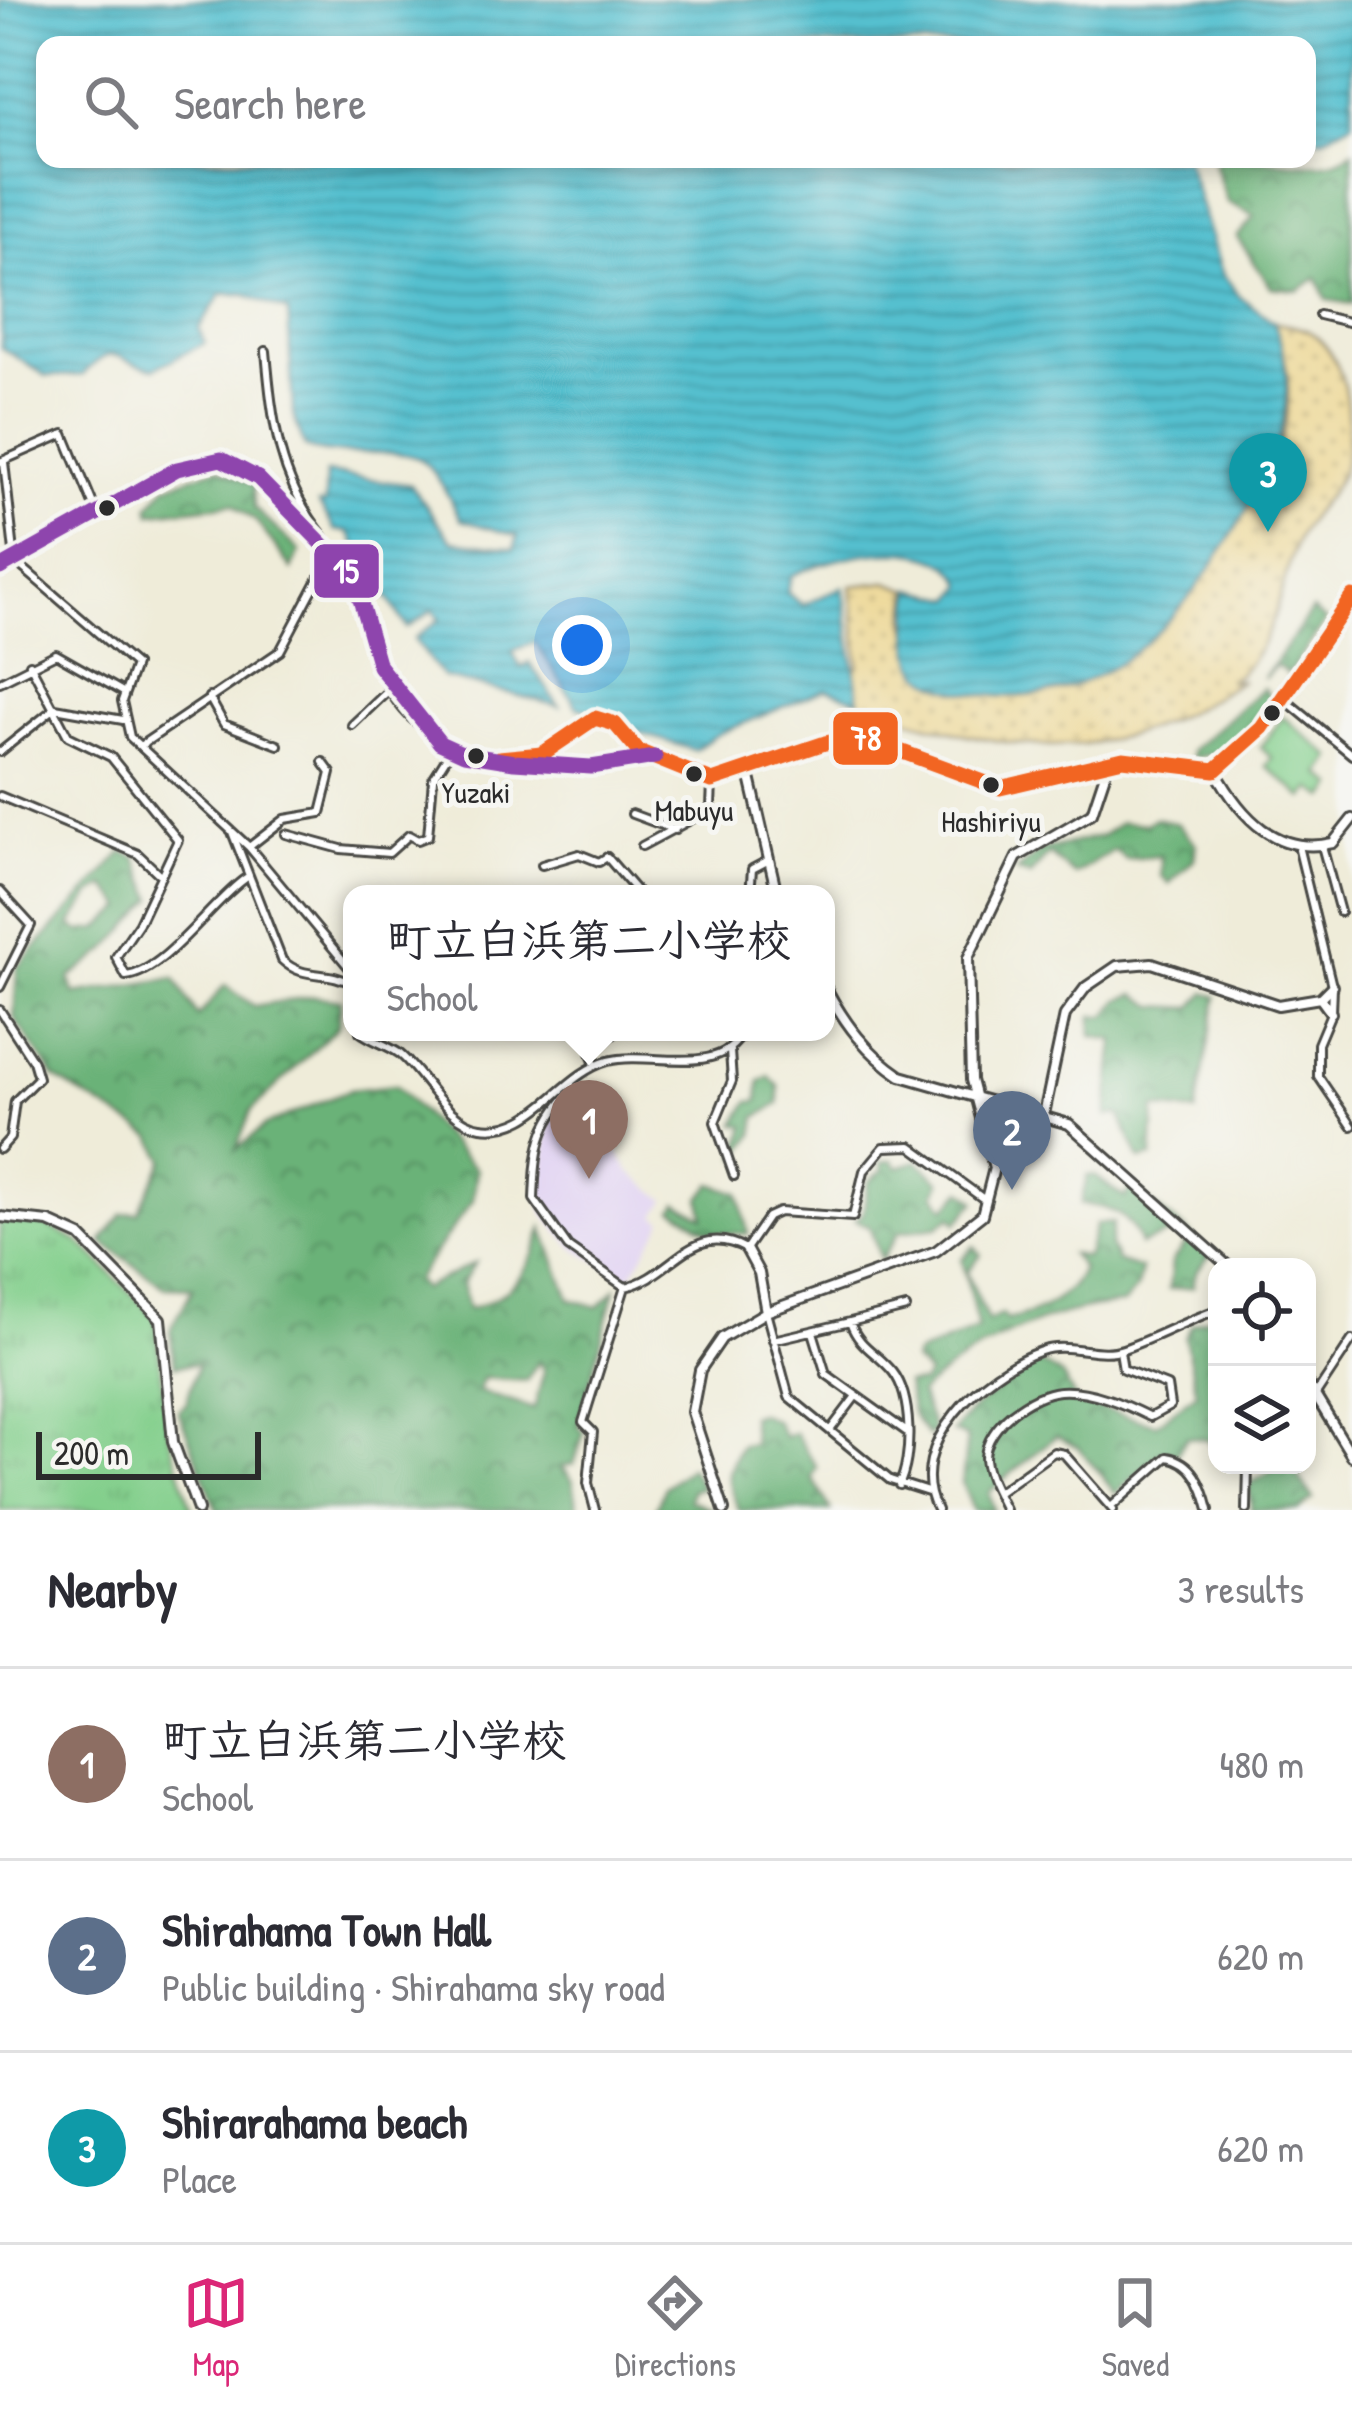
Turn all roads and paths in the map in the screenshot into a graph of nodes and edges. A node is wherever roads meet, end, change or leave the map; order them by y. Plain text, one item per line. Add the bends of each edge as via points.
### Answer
1 (1319, 315) dead end
2 (1352, 323) edge
3 (266, 351) dead end
4 (2, 462) edge
5 (97, 514) junction
6 (330, 555) junction
7 (15, 561) junction
8 (0, 568) edge
9 (1352, 597) edge
10 (30, 664) junction
11 (0, 682) edge
12 (392, 688) junction
13 (123, 692) junction
14 (209, 697) junction
15 (1283, 698) junction
16 (56, 708) junction
17 (124, 720) junction
18 (352, 725) dead end
19 (278, 745) dead end
20 (139, 746) junction
21 (452, 749) junction
22 (0, 752) edge
23 (1352, 755) edge
24 (655, 757) junction
25 (499, 758) junction
26 (1109, 760) junction
27 (323, 762) dead end
28 (629, 762) tunnel mouth
29 (592, 767) tunnel mouth
30 (1215, 770) junction
31 (749, 773) junction
32 (712, 781) junction
33 (0, 796) edge
34 (13, 804) junction
35 (0, 812) edge
36 (632, 814) dead end
37 (1352, 819) edge
38 (231, 828) junction
39 (676, 830) junction
40 (286, 834) dead end
41 (642, 846) dead end
42 (1322, 846) junction
43 (249, 847) junction
44 (1299, 850) junction
45 (769, 860) junction
46 (542, 865) dead end
47 (158, 873) junction
48 (246, 878) junction
49 (631, 885) edge
50 (751, 885) edge
51 (776, 885) edge
52 (0, 891) edge
53 (1340, 912) dead end
54 (343, 960) edge
55 (343, 979) edge
56 (1332, 986) junction
57 (0, 987) edge
58 (1320, 998) junction
59 (835, 1003) edge
60 (0, 1010) edge
61 (1331, 1013) junction
62 (377, 1041) edge
63 (605, 1041) edge
64 (737, 1041) edge
65 (730, 1051) junction
66 (595, 1066) junction
67 (571, 1083) junction
68 (977, 1098) junction
69 (1044, 1114) junction
70 (1352, 1126) edge
71 (0, 1149) edge
72 (734, 1176) dead end
73 (988, 1202) junction
74 (0, 1217) edge
75 (746, 1249) junction
76 (1219, 1258) edge
77 (625, 1287) junction
78 (906, 1308) dead end
79 (766, 1312) junction
80 (1208, 1314) edge
81 (850, 1322) junction
82 (813, 1332) junction
83 (773, 1340) junction
84 (1352, 1340) edge
85 (1120, 1351) junction
86 (1316, 1394) edge
87 (856, 1396) junction
88 (1316, 1398) edge
89 (831, 1430) junction
90 (908, 1432) junction
91 (1352, 1456) edge
92 (1248, 1474) edge
93 (899, 1485) junction
94 (928, 1492) junction
95 (998, 1493) junction
96 (1112, 1509) edge
97 (198, 1510) edge
98 (595, 1510) edge
99 (726, 1510) edge
100 (937, 1510) edge
101 (1005, 1510) edge
102 (1209, 1510) edge
103 (1247, 1510) edge

1 - 2 street
3 - 6 street via 285,473 331,544
4 - 5 street via 64,434
4 - 7 street
5 - 6 main road via 177,469 221,459 258,478
5 - 7 main road
6 - 12 main road via 357,589
6 - 14 street via 280,651
7 - 8 main road
7 - 13 street via 135,665
9 - 15 main road
10 - 11 street
10 - 13 street via 56,654
10 - 16 street
12 - 18 street
12 - 21 main road
13 - 17 street
14 - 19 street via 224,724
14 - 20 street
15 - 23 street
15 - 30 main road
16 - 17 street
16 - 22 street
16 - 47 street via 68,736 111,758 175,835
17 - 20 street
20 - 38 street
21 - 25 main road
21 - 40 street via 433,779 428,836 410,835 389,853
24 - 25 main road via 638,751 610,720 595,718 542,754
24 - 28 main road
24 - 32 main road
25 - 29 main road
26 - 30 main road
26 - 31 main road via 1000,788 871,740 844,738
26 - 68 street via 1092,813 1017,857 973,943 969,1059
27 - 43 street via 331,773 321,813 285,819
30 - 44 street via 1265,831
31 - 32 main road
31 - 45 street
32 - 39 street via 711,806
33 - 34 street
34 - 35 street
34 - 47 street via 138,854
36 - 39 street
37 - 42 street via 1340,838
38 - 43 street
38 - 48 street
39 - 41 street
42 - 44 street
42 - 53 street
43 - 54 street
44 - 56 street
45 - 50 street via 752,869
45 - 51 street
46 - 49 street via 579,854 607,857
47 - 48 street via 116,957 125,976 175,945
48 - 55 street via 282,959 295,972
52 - 57 street via 31,925
56 - 58 street
56 - 61 street
58 - 61 street
58 - 69 street via 1268,1004 1152,963 1117,966 1065,1015
59 - 68 street via 883,1064
60 - 71 street via 38,1078 15,1101 10,1138
61 - 70 street via 1318,1044 1318,1076
62 - 67 street via 479,1127 515,1124
63 - 66 street via 591,1052
64 - 65 street
65 - 66 street
65 - 72 street via 732,1081 715,1122
66 - 67 street
67 - 77 street via 543,1128 534,1199 568,1247
68 - 69 street
68 - 73 street via 992,1150
69 - 76 street via 1084,1134
73 - 75 street via 898,1144 871,1157 853,1217 778,1212
73 - 79 street via 952,1244
74 - 97 street via 50,1222 80,1236 161,1319 173,1442
75 - 77 street via 725,1239 699,1241
75 - 79 street
77 - 98 street via 583,1421 593,1432 588,1483
78 - 81 street
79 - 83 street
79 - 99 street via 722,1338 696,1382 694,1423
80 - 85 street
81 - 82 street
81 - 90 street via 857,1342 895,1374
82 - 83 street
82 - 87 street via 824,1371
83 - 89 street via 789,1397
84 - 86 street
85 - 94 street via 1040,1351 978,1390 941,1435
85 - 95 street via 1123,1369 1167,1386 1169,1406 1150,1417 1115,1400 1044,1396 993,1433 985,1456
87 - 89 street
87 - 90 street
88 - 91 street
89 - 93 street
90 - 93 street
92 - 103 street
93 - 94 street
94 - 100 street
95 - 96 street via 1054,1452
95 - 101 street
96 - 102 street via 1167,1456 1202,1481

